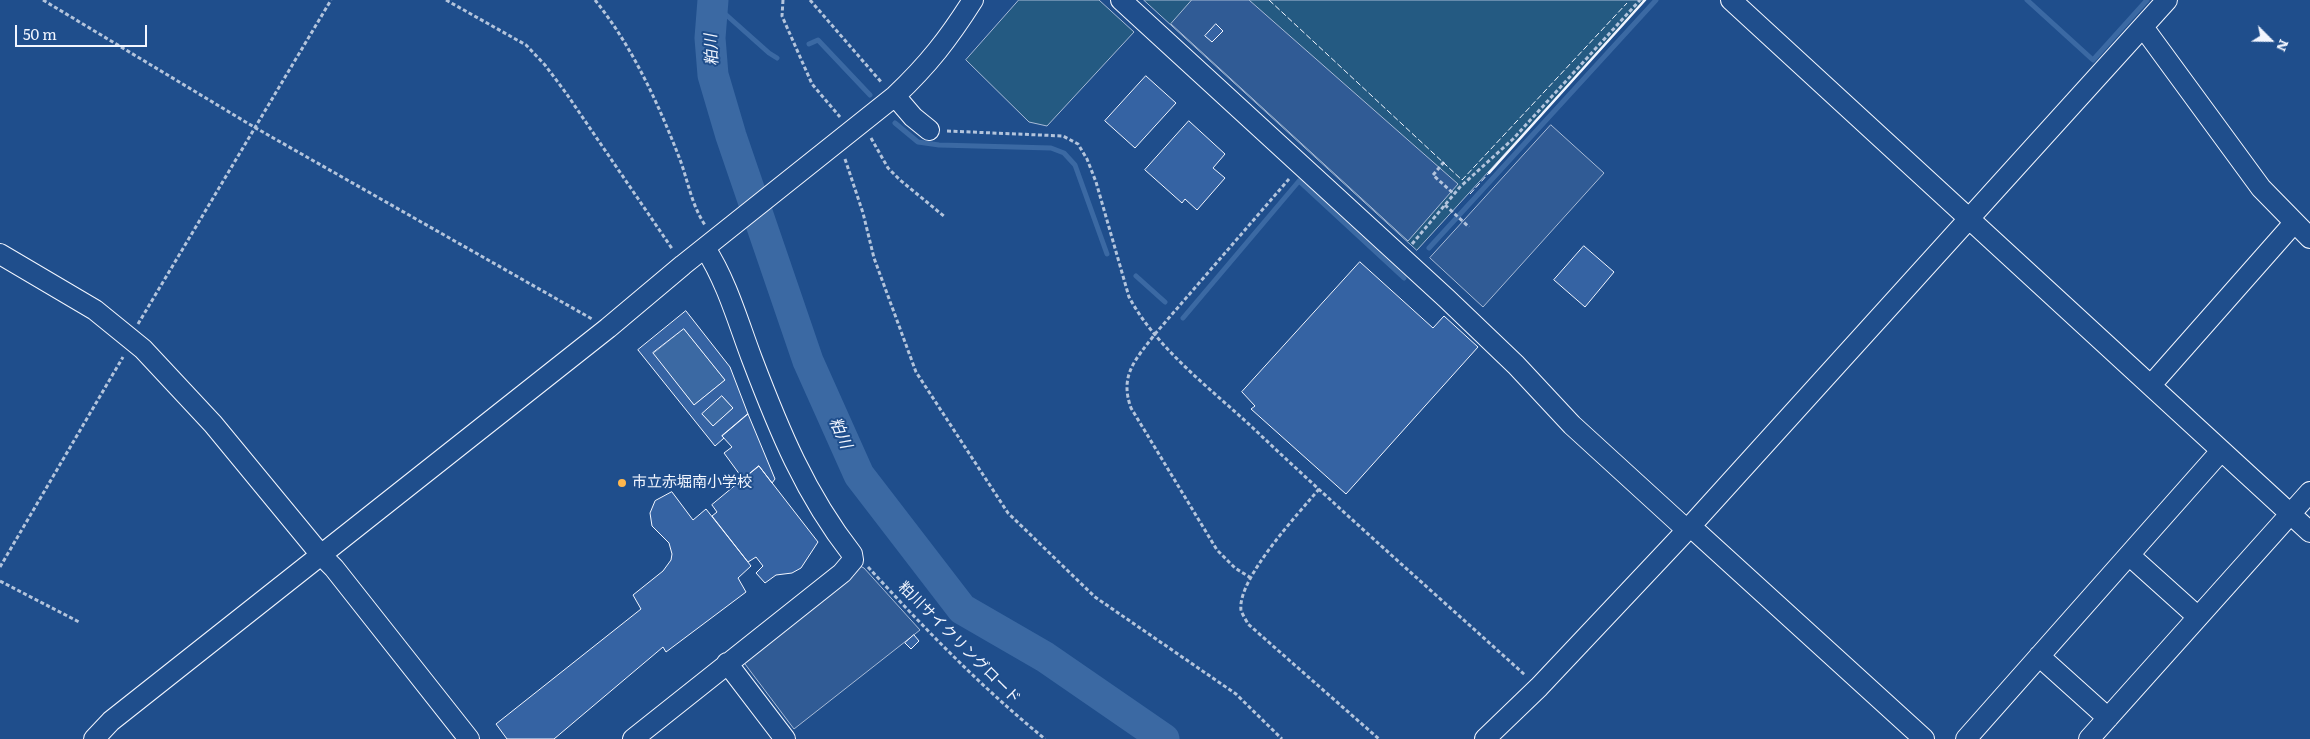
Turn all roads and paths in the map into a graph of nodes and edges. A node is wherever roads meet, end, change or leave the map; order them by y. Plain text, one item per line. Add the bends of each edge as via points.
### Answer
1 (43, 0) edge
2 (331, 0) edge
3 (446, 0) edge
4 (594, 0) edge
5 (783, 0) edge
6 (810, 0) edge
7 (974, 0) edge
8 (1121, 0) edge
9 (1640, 0) edge
10 (1731, 0) edge
11 (2167, 0) edge
12 (2143, 27) junction
13 (895, 96) junction
14 (254, 127) junction
15 (929, 130) joint
16 (846, 135) junction
17 (1444, 162) dead end
18 (1301, 165) junction
19 (1454, 194) junction
20 (1445, 205) junction
21 (945, 217) dead end
22 (1968, 220) junction
23 (2294, 223) junction
24 (1469, 227) dead end
25 (710, 237) junction
26 (2310, 238) edge
27 (1407, 247) dead end
28 (0, 254) edge
29 (683, 265) junction
30 (608, 328) junction
31 (1155, 334) junction
32 (131, 338) junction
33 (2151, 385) junction
34 (2221, 450) junction
35 (1318, 489) junction
36 (2310, 492) edge
37 (2290, 514) junction
38 (1689, 528) junction
39 (2310, 532) edge
40 (321, 555) junction
41 (2129, 555) junction
42 (867, 566) dead end
43 (0, 567) edge
44 (1251, 578) junction
45 (0, 581) edge
46 (2198, 617) junction
47 (79, 622) dead end
48 (2039, 656) junction
49 (727, 663) junction
50 (1539, 686) junction
51 (2108, 718) junction
52 (94, 739) edge
53 (469, 739) edge
54 (633, 739) edge
55 (785, 739) edge
56 (1045, 739) edge
57 (1282, 739) edge
58 (1379, 739) edge
59 (1485, 739) edge
60 (1924, 739) edge
61 (1966, 739) edge
62 (2089, 739) edge

1 - 14 path
2 - 14 path
3 - 29 path via 526,45 545,65
4 - 25 path via 657,103 696,211
5 - 16 path via 782,16 812,84
6 - 13 path
7 - 13 street via 943,47
8 - 18 street
9 - 19 path via 1512,139
10 - 22 street
11 - 12 street
12 - 22 street
12 - 23 street via 2261,188
13 - 15 street
13 - 16 street
14 - 30 path
14 - 32 path
15 - 31 path via 1063,136 1078,144 1096,182 1128,297
16 - 21 path
16 - 25 street
16 - 57 path via 874,258 916,372 1008,513 1095,597 1236,694
17 - 19 path via 1433,175
18 - 31 path
18 - 38 street via 1516,365 1621,473
19 - 20 path
20 - 24 path
20 - 27 path
22 - 33 street
22 - 38 street
23 - 26 street
23 - 33 street
25 - 29 street
25 - 49 street via 725,286 788,451 821,511 854,560 842,573
28 - 32 street via 95,310
29 - 30 street
30 - 40 street
31 - 35 path
31 - 44 path via 1135,360 1126,381 1131,408 1217,550
32 - 40 street via 213,424
32 - 43 path
33 - 34 street
34 - 37 street
34 - 41 street
35 - 44 path via 1267,550
35 - 50 path
36 - 37 street
37 - 39 street
37 - 46 street
38 - 50 street
38 - 60 street
40 - 52 street via 111,721
40 - 53 street
41 - 46 street
41 - 48 street
42 - 56 path, 粕川サイクリングロード via 973,676
44 - 58 path via 1241,610 1248,624
45 - 47 path
46 - 51 street
48 - 51 street
48 - 61 street
49 - 54 street
49 - 55 street
50 - 59 street
51 - 62 street

